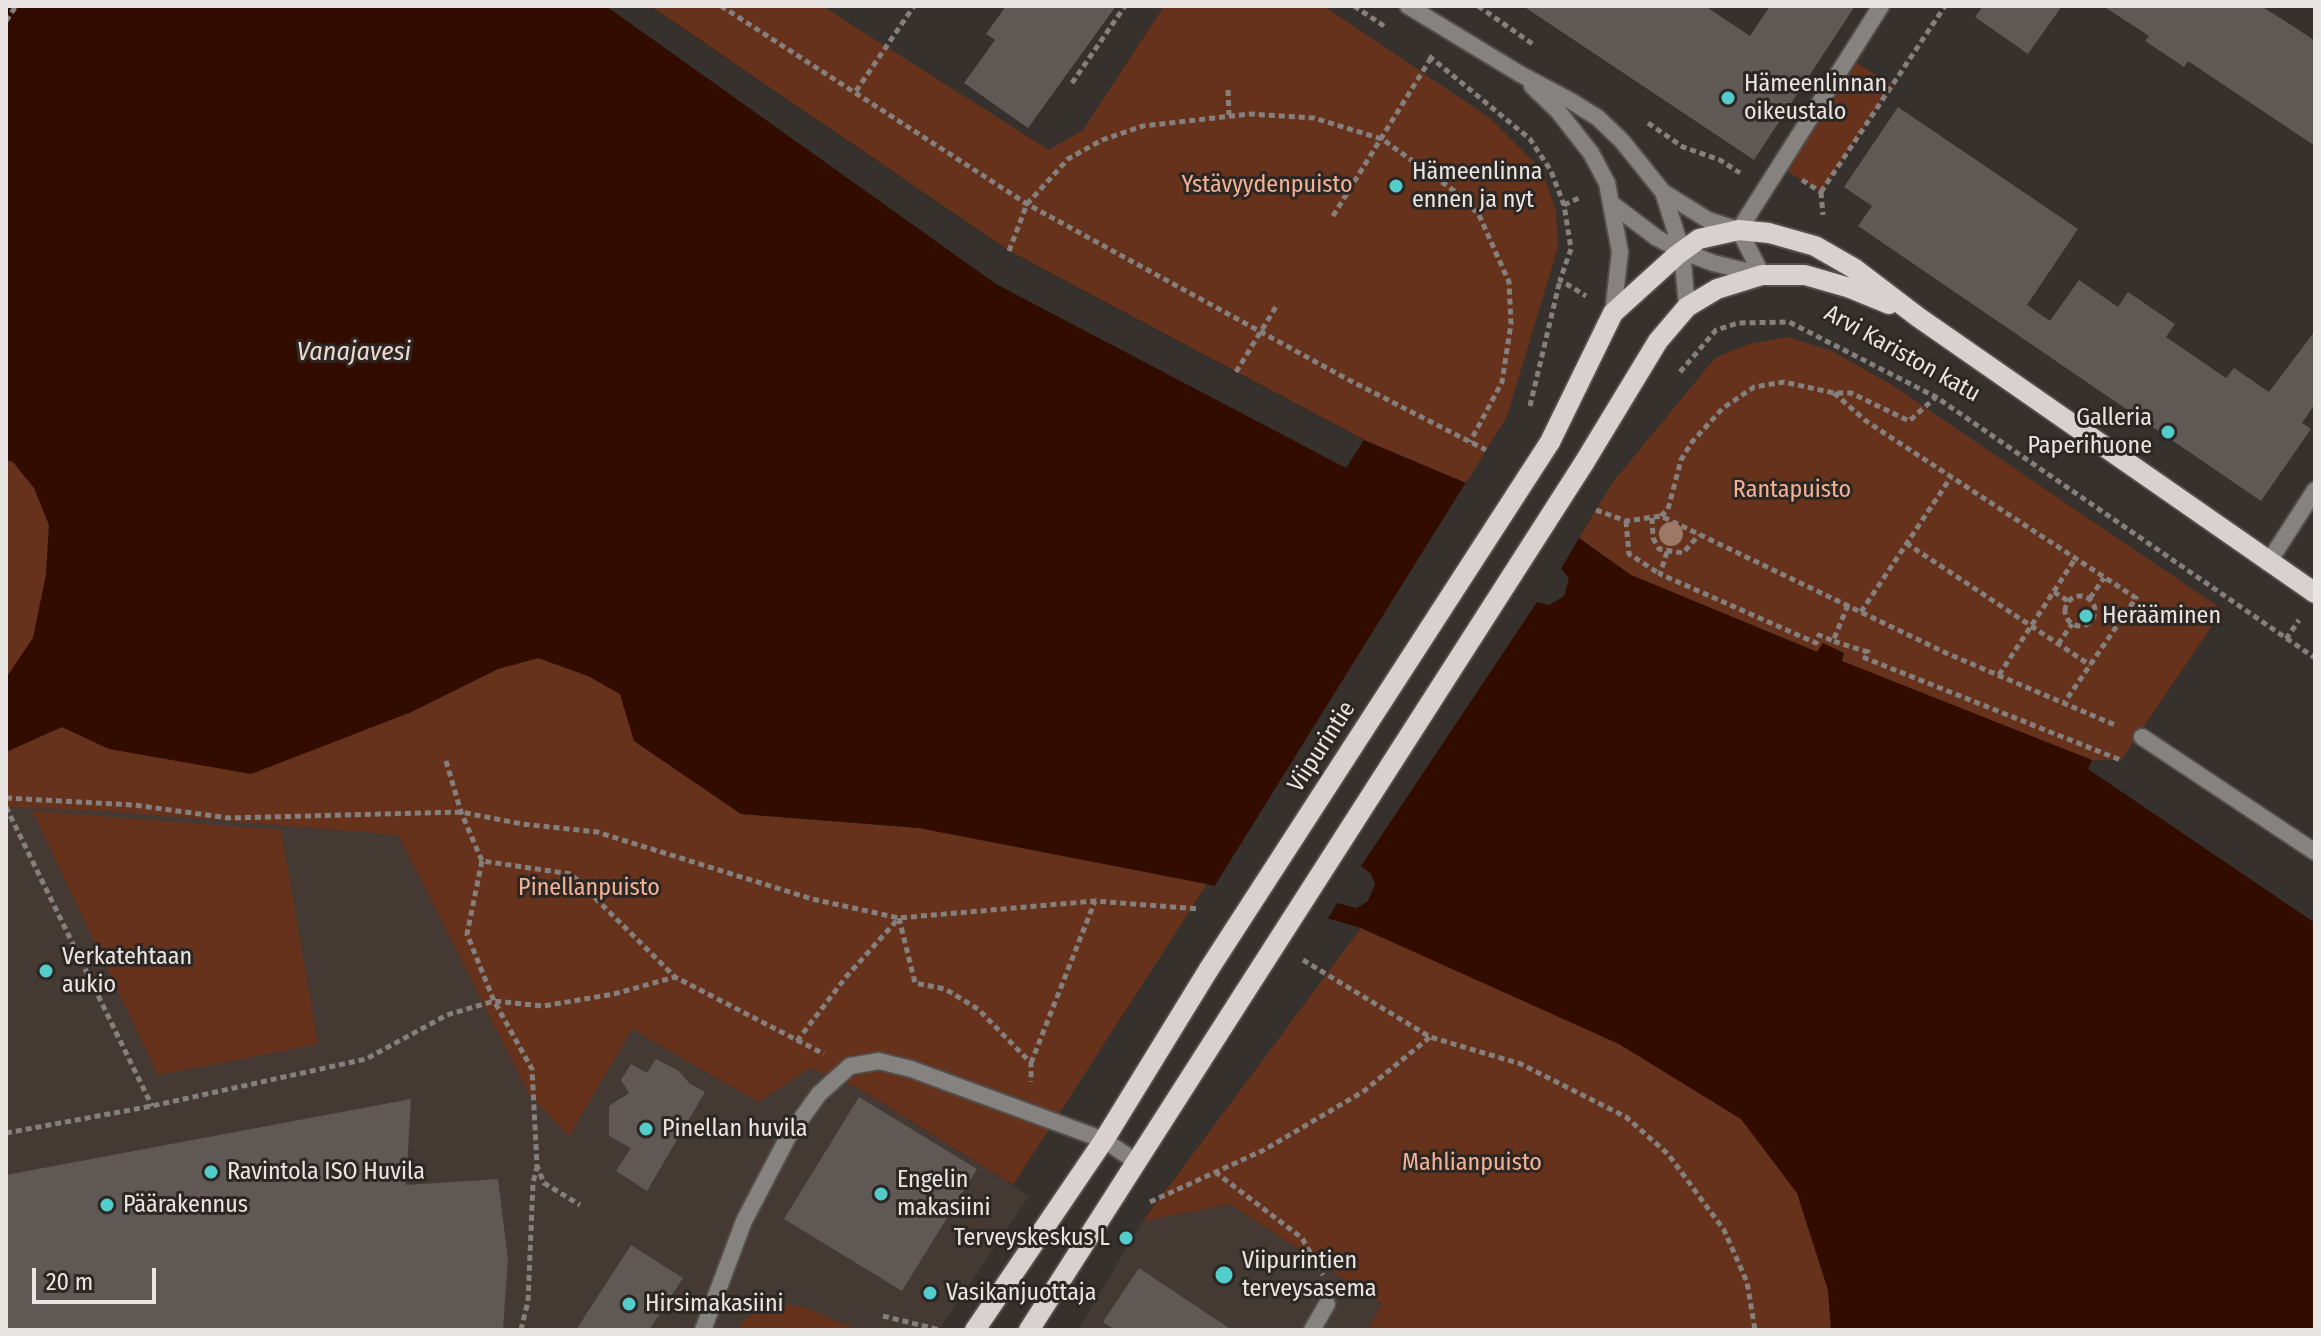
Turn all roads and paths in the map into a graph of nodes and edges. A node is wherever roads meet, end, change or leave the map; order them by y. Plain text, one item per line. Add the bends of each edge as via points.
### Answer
1 (16, 6) edge
2 (721, 6) edge
3 (914, 6) edge
4 (1125, 6) edge
5 (1354, 6) edge
6 (1408, 6) edge
7 (1478, 6) edge
8 (1881, 6) edge
9 (1945, 6) edge
10 (6, 21) edge
11 (1386, 27) dead end
12 (1419, 50) dead end
13 (1542, 50) dead end
14 (1431, 58) junction
15 (1520, 74) junction
16 (1072, 83) dead end
17 (1228, 90) dead end
18 (856, 91) junction
19 (1229, 115) junction
20 (1645, 120) dead end
21 (1382, 139) junction
22 (1751, 180) dead end
23 (1663, 192) junction
24 (1821, 192) dead end
25 (1027, 204) junction
26 (1612, 204) junction
27 (1333, 216) dead end
28 (1739, 230) junction
29 (1009, 251) dead end
30 (1682, 251) junction
31 (1762, 275) junction
32 (1560, 280) junction
33 (1277, 305) dead end
34 (1687, 307) junction
35 (1613, 313) junction
36 (1918, 317) junction
37 (1262, 330) junction
38 (1658, 341) junction
39 (1236, 372) dead end
40 (1834, 393) junction
41 (1936, 397) junction
42 (1528, 412) dead end
43 (1470, 442) junction
44 (1486, 450) dead end
45 (1951, 477) junction
46 (2315, 490) edge
47 (1596, 510) dead end
48 (1661, 516) junction
49 (1652, 518) junction
50 (1626, 521) junction
51 (1699, 535) junction
52 (1906, 543) junction
53 (1667, 552) junction
54 (2075, 559) junction
55 (2268, 563) junction
56 (1660, 574) junction
57 (2104, 578) junction
58 (2054, 592) junction
59 (2315, 593) edge
60 (2090, 598) junction
61 (2068, 601) junction
62 (1848, 605) junction
63 (1861, 612) junction
64 (2072, 624) junction
65 (2031, 626) junction
66 (1833, 641) junction
67 (2058, 644) junction
68 (2315, 658) edge
69 (2090, 665) junction
70 (1999, 675) junction
71 (2064, 703) junction
72 (2142, 737) joint
73 (446, 761) dead end
74 (2125, 762) dead end
75 (6, 798) edge
76 (6, 807) edge
77 (461, 812) junction
78 (2315, 852) edge
79 (482, 861) junction
80 (1095, 901) junction
81 (1200, 909) dead end
82 (899, 918) junction
83 (1303, 960) dead end
84 (675, 977) junction
85 (494, 1001) junction
86 (1430, 1037) junction
87 (797, 1041) junction
88 (1031, 1063) junction
89 (850, 1066) junction
90 (152, 1106) junction
91 (1031, 1111) junction
92 (6, 1133) edge
93 (1104, 1140) junction
94 (1135, 1161) junction
95 (537, 1166) junction
96 (1215, 1172) junction
97 (533, 1183) junction
98 (544, 1183) junction
99 (1148, 1203) dead end
100 (580, 1205) dead end
101 (1327, 1304) joint
102 (883, 1316) dead end
103 (521, 1330) edge
104 (703, 1330) edge
105 (940, 1330) edge
106 (975, 1330) edge
107 (1029, 1330) edge
108 (1312, 1330) edge
109 (1755, 1330) edge

1 - 10 path
2 - 18 path
3 - 18 path
4 - 16 path
5 - 11 path
6 - 15 street, Arvi Kariston katu
7 - 13 path
8 - 28 street
9 - 24 path
12 - 14 path
14 - 21 path
14 - 32 path via 1530,139 1551,171 1564,205 1571,249
15 - 23 street, Arvi Kariston katu via 1598,118
15 - 26 street, Arvi Kariston katu via 1591,153
17 - 19 path
18 - 25 path
19 - 21 path via 1314,118
19 - 25 path via 1143,126 1102,140 1068,159
20 - 22 path via 1683,147 1720,160
21 - 27 path
21 - 43 path via 1479,215 1509,282 1511,324 1502,382
23 - 28 street, Arvi Kariston katu via 1708,220
23 - 30 street, Arvi Kariston katu
25 - 29 path
25 - 37 path
26 - 30 street, Arvi Kariston katu
26 - 35 street, Arvi Kariston katu via 1620,252
28 - 30 main road, Viipurintie via 1699,239
28 - 31 street
28 - 36 main road, Arvi Kariston katu via 1815,246
30 - 31 street, Arvi Kariston katu
30 - 34 street, Arvi Kariston katu
30 - 35 main road, Viipurintie
31 - 34 main road, Arvi Kariston katu via 1717,289
31 - 36 main road, Arvi Kariston katu via 1805,275
32 - 35 path
32 - 42 path
33 - 37 path
34 - 38 main road
35 - 93 main road, Viipurintie, bridge via 1550,442
36 - 55 main road, Arvi Kariston katu
37 - 39 path
37 - 43 path
38 - 41 path, Arvi Kariston katu via 1688,360 1716,330 1738,323 1789,322
38 - 94 main road, bridge
40 - 41 path via 1851,393 1909,421
40 - 45 path via 1866,421
40 - 48 path via 1773,382 1723,408 1681,460 1668,509
41 - 68 path, Arvi Kariston katu
43 - 44 path
45 - 52 path
45 - 54 path
46 - 55 street
47 - 50 path
48 - 49 path
48 - 51 path
49 - 50 path
49 - 53 path via 1655,545
50 - 56 path via 1629,554
51 - 53 path via 1683,553
51 - 62 path
52 - 63 path
52 - 65 path
53 - 56 path
54 - 57 path
54 - 58 path
55 - 59 main road, Arvi Kariston katu
56 - 66 path via 1816,643 1819,635
57 - 60 path
57 - 69 path via 2136,598
58 - 61 path
58 - 65 path
60 - 61 path
60 - 64 path via 2096,611 2091,621
61 - 64 path via 2065,610
62 - 63 path
62 - 66 path
63 - 70 path
64 - 67 path
65 - 67 path
65 - 70 path
66 - 74 path
67 - 69 path
69 - 71 path
70 - 71 path
71 - 72 path
72 - 78 street
73 - 77 path
75 - 77 path via 134,805 229,818
76 - 90 path
77 - 79 path
77 - 82 path via 597,832 812,899
79 - 84 path via 571,874
79 - 85 path via 467,934
80 - 81 path
80 - 82 path
80 - 88 path
82 - 87 path
82 - 88 path via 915,983 945,989 978,1009
83 - 86 path
84 - 85 path via 543,1006
84 - 87 path
85 - 90 path via 447,1015 366,1059
85 - 95 path via 532,1069
86 - 96 path via 1364,1091 1264,1150
86 - 109 path via 1521,1064 1582,1093 1626,1117 1668,1154 1729,1240 1747,1282
87 - 89 path
88 - 91 path
89 - 91 street via 879,1061
89 - 104 street via 819,1094 788,1137 744,1221
90 - 92 path
91 - 93 street
93 - 94 street
93 - 106 main road, Viipurintie
94 - 107 main road
95 - 97 path
95 - 98 path
96 - 99 path
96 - 101 path via 1302,1238 1323,1271
97 - 98 path
97 - 103 path via 528,1301
98 - 100 path
101 - 108 street
102 - 105 path

